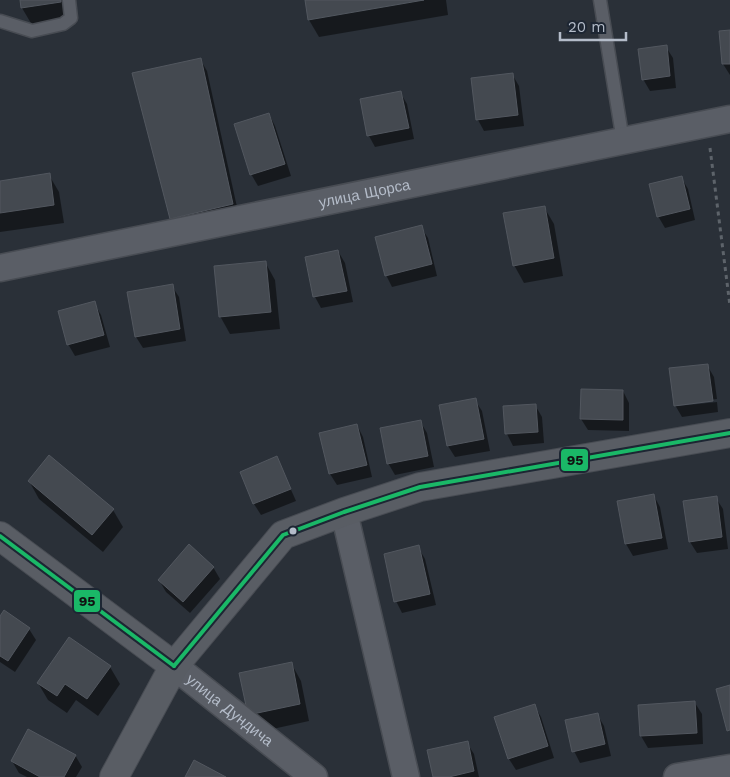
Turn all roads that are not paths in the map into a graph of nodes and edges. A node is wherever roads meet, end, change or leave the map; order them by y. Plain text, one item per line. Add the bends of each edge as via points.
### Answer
1 (70, 0) edge
2 (600, 0) edge
3 (0, 21) edge
4 (719, 122) edge
5 (623, 141) junction
6 (0, 268) edge
7 (730, 433) edge
8 (344, 512) junction
9 (0, 536) edge
10 (174, 666) junction
11 (730, 768) edge
12 (114, 777) edge
13 (314, 777) edge
14 (406, 777) edge
15 (678, 777) edge

1 - 3 lane via 72,18 63,24 32,31
2 - 5 lane
4 - 5 street, улица Щорса
5 - 6 street, улица Щорса
7 - 8 street via 420,487
8 - 10 street via 283,535
8 - 14 street
9 - 10 street, улица Дундича
10 - 12 street
10 - 13 street, улица Дундича
11 - 15 street

